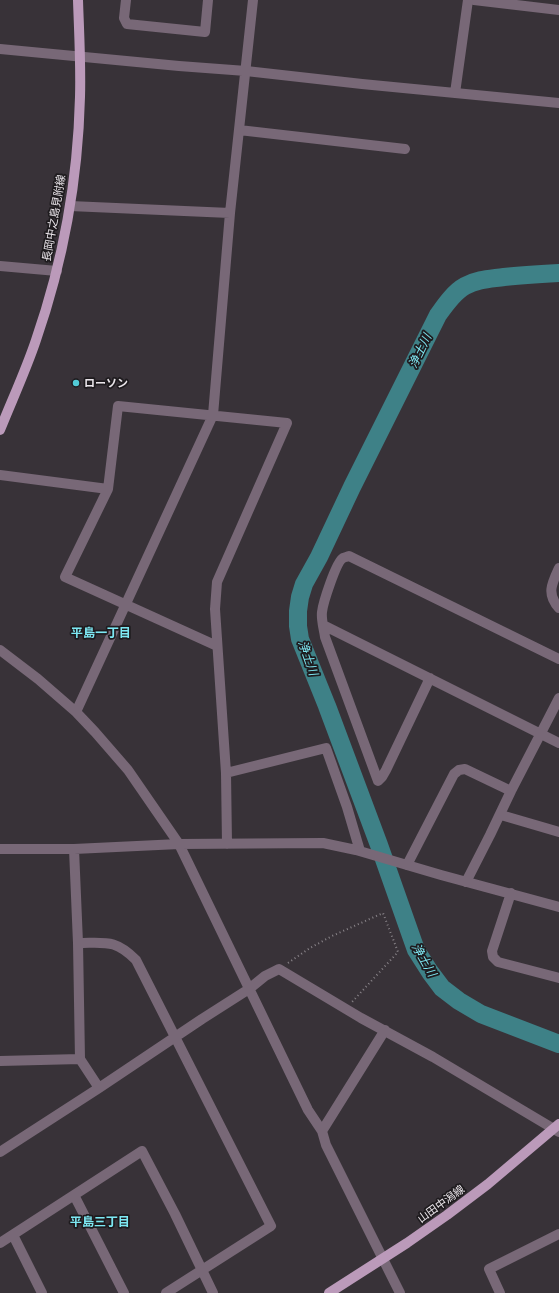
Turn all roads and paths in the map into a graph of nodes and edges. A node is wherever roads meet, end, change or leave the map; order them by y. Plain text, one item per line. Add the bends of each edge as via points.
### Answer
1 (78, 0) edge
2 (126, 0) edge
3 (208, 0) edge
4 (253, 0) edge
5 (468, 0) edge
6 (474, 0) edge
7 (556, 6) edge
8 (0, 49) edge
9 (80, 57) junction
10 (246, 71) junction
11 (455, 93) junction
12 (559, 103) edge
13 (239, 130) junction
14 (405, 149) dead end
15 (70, 206) junction
16 (230, 213) junction
17 (0, 266) edge
18 (56, 271) junction
19 (4, 411) edge
20 (213, 415) junction
21 (0, 430) edge
22 (0, 475) edge
23 (108, 489) junction
24 (559, 568) edge
25 (125, 605) junction
26 (559, 608) edge
27 (323, 624) junction
28 (217, 646) junction
29 (0, 650) edge
30 (559, 658) edge
31 (430, 678) junction
32 (559, 698) edge
33 (76, 712) junction
34 (541, 734) junction
35 (559, 743) edge
36 (226, 773) junction
37 (511, 791) junction
38 (501, 815) junction
39 (559, 832) edge
40 (179, 844) junction
41 (227, 844) junction
42 (0, 848) edge
43 (74, 849) junction
44 (360, 851) junction
45 (404, 864) junction
46 (466, 882) junction
47 (511, 893) junction
48 (559, 907) edge
49 (78, 943) junction
50 (279, 969) junction
51 (559, 978) edge
52 (249, 989) junction
53 (346, 1009) junction
54 (385, 1030) junction
55 (176, 1036) junction
56 (80, 1059) junction
57 (0, 1061) edge
58 (99, 1088) junction
59 (557, 1128) edge
60 (322, 1131) junction
61 (0, 1152) edge
62 (74, 1195) junction
63 (559, 1234) edge
64 (13, 1235) junction
65 (0, 1243) edge
66 (382, 1258) junction
67 (202, 1270) junction
68 (42, 1293) edge
69 (124, 1293) edge
70 (166, 1293) edge
71 (213, 1293) edge
72 (329, 1293) edge
73 (400, 1293) edge
74 (500, 1293) edge

1 - 9 main road, 長岡中之島見附線
2 - 3 street via 124,18 127,24 205,32
4 - 10 street
5 - 11 street
6 - 7 street
8 - 9 street
9 - 10 street
9 - 15 main road, 長岡中之島見附線 via 78,139
10 - 11 street
10 - 13 street
11 - 12 street
13 - 14 street
13 - 16 street
15 - 16 street
15 - 18 main road, 長岡中之島見附線
16 - 20 street
17 - 18 street
18 - 19 main road, 長岡中之島見附線 via 37,339
19 - 21 main road, 長岡中之島見附線
20 - 23 street via 118,406
20 - 25 street
20 - 28 street via 287,423 217,582
22 - 23 street
23 - 25 street via 65,577
24 - 26 street via 551,593
25 - 28 street
25 - 33 street
27 - 30 street via 322,613 330,585 339,563 349,556
27 - 31 street
27 - 31 street via 325,637 378,780 386,770
28 - 36 street
29 - 33 street
31 - 34 street
32 - 34 street
33 - 40 street via 128,770
34 - 35 street
34 - 37 street
36 - 41 street
36 - 44 street via 326,748
37 - 38 street
37 - 45 street via 465,769 459,770 454,774
38 - 39 street
38 - 46 street
40 - 41 street
40 - 43 street
40 - 52 street
41 - 44 street via 323,843
42 - 43 street
43 - 49 street
44 - 45 street
45 - 46 street
46 - 47 street
47 - 48 street
47 - 51 street via 492,951 493,957 498,962
49 - 55 street via 116,944 130,953 144,973
49 - 56 street
50 - 52 street
50 - 53 street
50 - 53 path via 310,948 382,913 398,952
52 - 55 street
52 - 60 street via 308,1110
53 - 54 street
54 - 59 street
54 - 60 street
55 - 58 street
55 - 67 street via 271,1226
56 - 57 street
56 - 58 street
58 - 61 street
59 - 66 main road, 山田中潟線 via 488,1184 407,1243
60 - 66 street via 326,1145
62 - 64 street
62 - 67 street via 142,1150
62 - 69 street
63 - 74 street via 489,1269
64 - 65 street
64 - 68 street
66 - 72 main road, 山田中潟線
66 - 73 street
67 - 70 street
67 - 71 street

